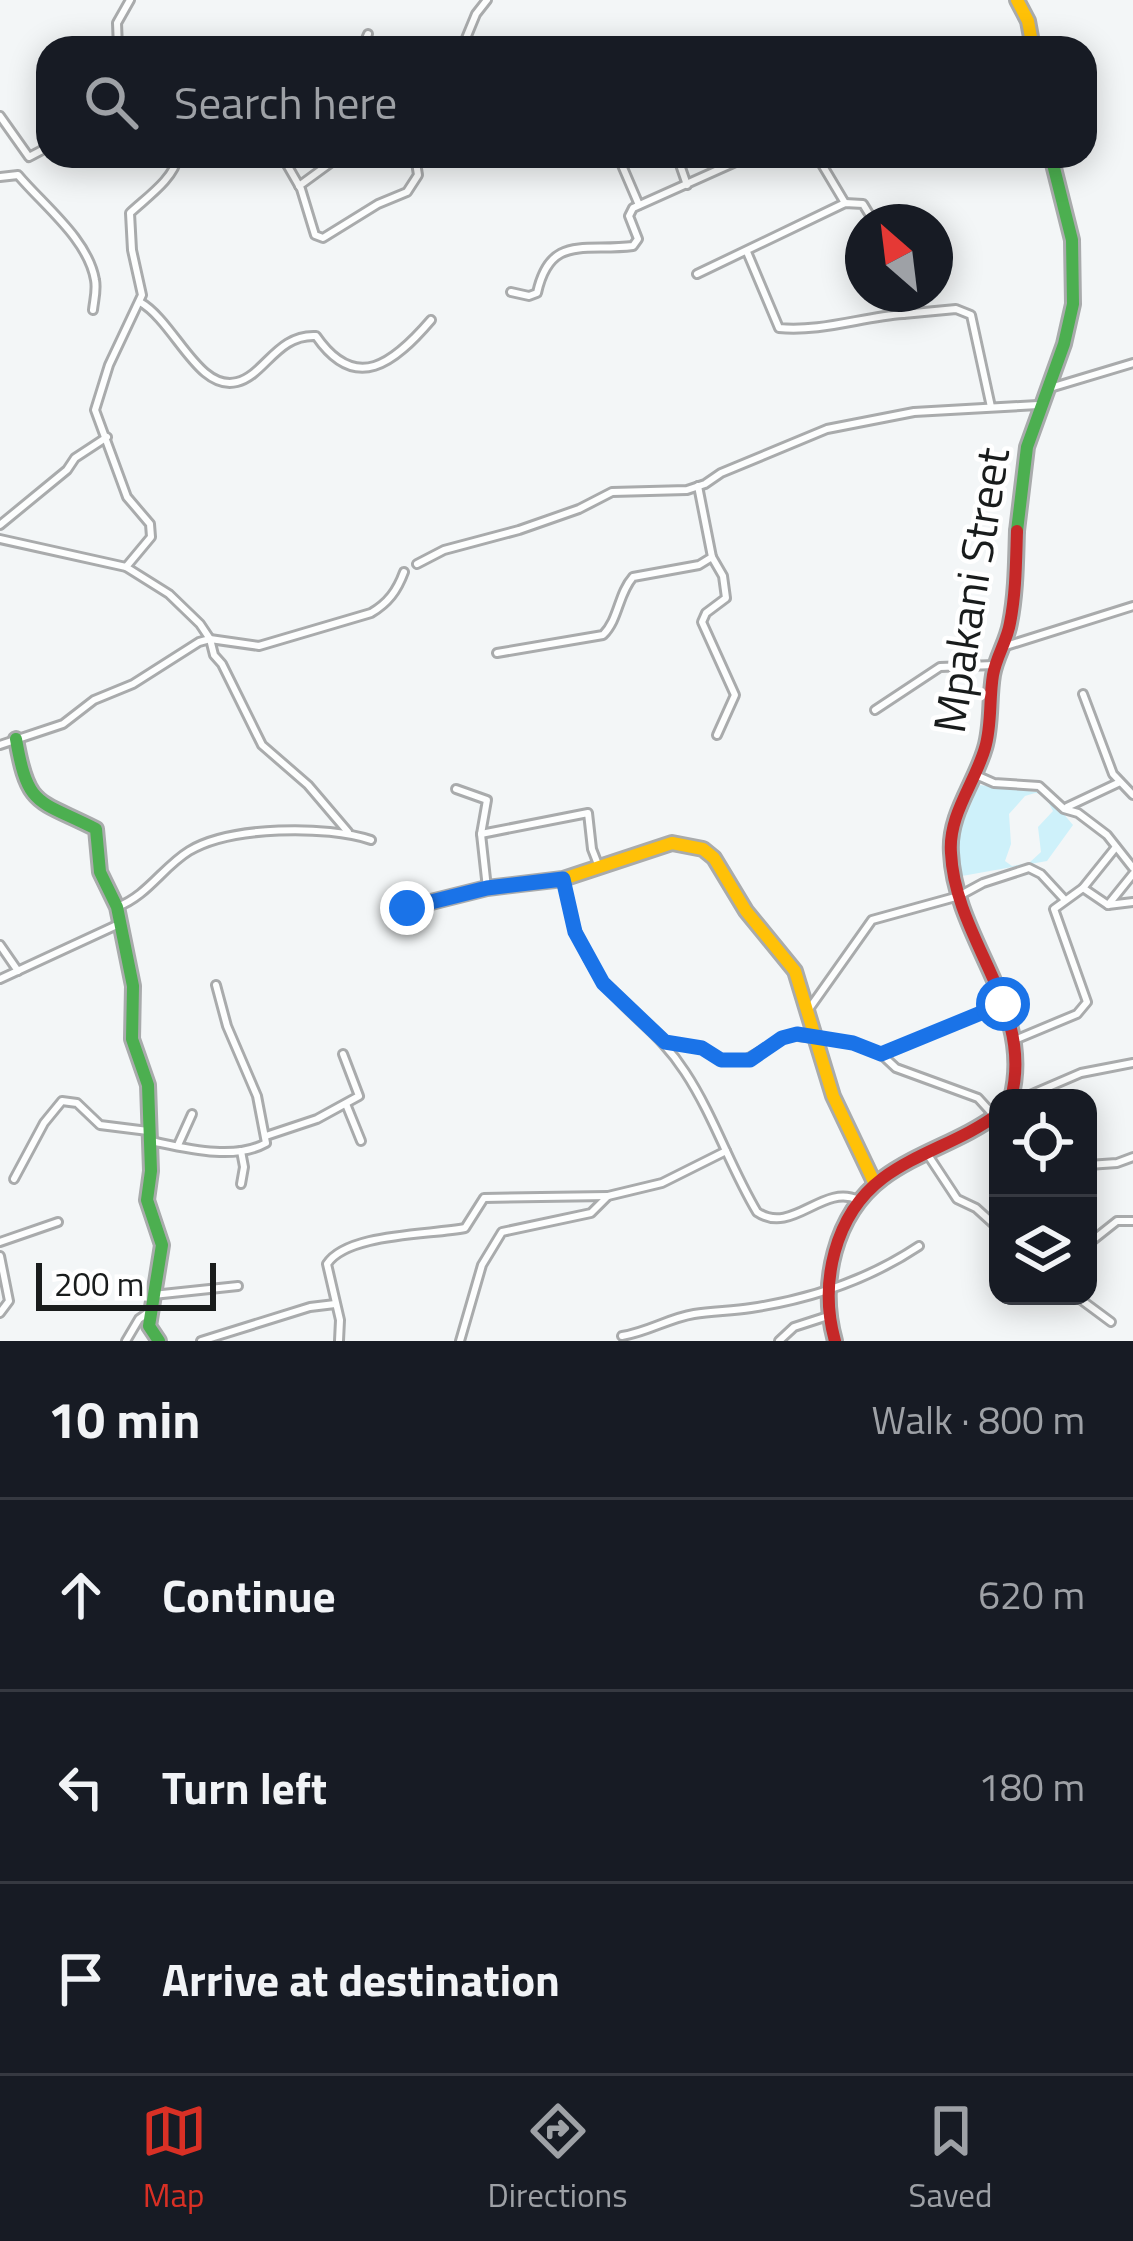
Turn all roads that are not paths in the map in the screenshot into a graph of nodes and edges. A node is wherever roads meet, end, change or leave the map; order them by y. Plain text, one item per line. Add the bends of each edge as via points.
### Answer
1 (130, 0) edge
2 (487, 0) edge
3 (1017, 0) edge
4 (118, 36) edge
5 (467, 36) edge
6 (1031, 36) edge
7 (0, 116) edge
8 (36, 153) edge
9 (172, 168) edge
10 (289, 168) edge
11 (324, 168) edge
12 (417, 168) edge
13 (623, 168) edge
14 (681, 168) edge
15 (714, 168) edge
16 (824, 168) edge
17 (1054, 168) edge
18 (0, 176) edge
19 (687, 185) junction
20 (299, 186) junction
21 (845, 203) junction
22 (863, 204) edge
23 (639, 205) junction
24 (747, 252) junction
25 (697, 274) dead end
26 (512, 292) dead end
27 (140, 302) junction
28 (93, 310) dead end
29 (903, 314) joint
30 (431, 320) dead end
31 (1133, 363) edge
32 (1048, 388) junction
33 (1038, 405) junction
34 (991, 407) junction
35 (107, 437) junction
36 (698, 486) junction
37 (0, 524) edge
38 (0, 539) edge
39 (712, 557) junction
40 (417, 564) dead end
41 (126, 567) junction
42 (404, 572) dead end
43 (1133, 606) edge
44 (210, 639) junction
45 (1006, 646) junction
46 (497, 653) dead end
47 (994, 665) junction
48 (1083, 694) dead end
49 (875, 710) dead end
50 (717, 735) dead end
51 (16, 739) junction
52 (0, 745) edge
53 (976, 775) junction
54 (1120, 782) junction
55 (1037, 783) dead end
56 (456, 788) dead end
57 (1133, 795) edge
58 (349, 832) junction
59 (482, 834) junction
60 (371, 840) dead end
61 (1116, 847) junction
62 (599, 867) junction
63 (1133, 871) edge
64 (563, 879) junction
65 (487, 888) junction
66 (1083, 888) junction
67 (959, 896) junction
68 (1065, 900) junction
69 (1133, 902) edge
70 (1108, 905) junction
71 (117, 908) junction
72 (403, 915) dead end
73 (119, 924) junction
74 (0, 945) edge
75 (18, 971) junction
76 (0, 979) edge
77 (216, 985) dead end
78 (1003, 1004) junction
79 (809, 1009) junction
80 (818, 1038) junction
81 (1017, 1039) junction
82 (665, 1042) junction
83 (343, 1054) dead end
84 (881, 1054) junction
85 (1133, 1063) edge
86 (1015, 1089) edge
87 (1044, 1089) edge
88 (346, 1104) junction
89 (989, 1109) edge
90 (192, 1114) dead end
91 (989, 1121) edge
92 (148, 1136) junction
93 (266, 1136) junction
94 (361, 1141) dead end
95 (178, 1145) junction
96 (241, 1151) junction
97 (726, 1151) junction
98 (927, 1153) junction
99 (1133, 1157) edge
100 (1097, 1164) edge
101 (14, 1179) dead end
102 (874, 1182) junction
103 (241, 1184) dead end
104 (608, 1196) junction
105 (858, 1200) junction
106 (989, 1221) edge
107 (1133, 1221) edge
108 (58, 1222) dead end
109 (1097, 1237) edge
110 (0, 1242) edge
111 (919, 1246) dead end
112 (0, 1256) edge
113 (238, 1286) dead end
114 (828, 1290) junction
115 (153, 1295) junction
116 (335, 1304) junction
117 (1088, 1305) edge
118 (149, 1312) junction
119 (0, 1313) edge
120 (829, 1315) junction
121 (1112, 1322) dead end
122 (622, 1336) dead end
123 (126, 1341) edge
124 (159, 1341) edge
125 (201, 1341) edge
126 (339, 1341) edge
127 (460, 1341) edge
128 (778, 1341) edge
129 (835, 1341) edge

1 - 4 street
2 - 5 street
3 - 6 street
7 - 8 street via 29,157
9 - 27 street via 130,213
10 - 20 street
11 - 20 street
12 - 20 street via 406,192 323,238
13 - 23 street
14 - 19 street
15 - 19 street
16 - 21 street
17 - 32 street, Mpakani Street via 1075,244 1076,285
18 - 28 street via 19,175 84,254 95,280
19 - 23 street
21 - 22 street
21 - 24 street
23 - 26 street via 630,213 633,246 560,250 535,296
24 - 25 street
24 - 29 street via 779,328
27 - 30 street via 164,319 209,379 224,383 248,377 279,348 309,335 337,362 363,369 398,352
27 - 35 street via 95,410
29 - 34 street via 971,315
31 - 32 street
32 - 33 street, Mpakani Street
33 - 34 street
33 - 45 street, Mpakani Street via 1023,468
34 - 36 street via 827,429
35 - 37 street
35 - 41 street via 127,497 151,529
36 - 39 street
36 - 40 street via 612,492
38 - 41 street
39 - 46 street via 634,577 603,635
39 - 50 street via 726,598 702,622 735,694
41 - 44 street via 169,594
42 - 44 street via 383,606 354,619 259,646
43 - 45 street
44 - 51 street via 63,724
44 - 58 street via 262,745
45 - 47 street, Mpakani Street
47 - 49 street via 940,667
47 - 53 street, Mpakani Street
48 - 54 street
51 - 52 street
51 - 71 street via 33,797 96,829 100,872
53 - 61 street via 1039,786
53 - 67 street, Mpakani Street via 952,831
54 - 55 street via 1066,807
54 - 57 street
56 - 59 street via 487,800
58 - 60 street
58 - 71 street via 224,837 191,849
59 - 62 street via 588,813
59 - 65 street
61 - 63 street
61 - 66 street
62 - 64 street
62 - 79 street via 672,843 703,848 795,971
63 - 70 street
64 - 65 street
64 - 82 street via 575,932 603,983
65 - 72 street
66 - 68 street
66 - 70 street
67 - 68 street via 1029,868
67 - 78 street, Mpakani Street
67 - 79 street via 868,923
68 - 81 street via 1054,909 1087,1002 1077,1015
69 - 70 street
71 - 73 street
73 - 75 street
73 - 92 street via 135,998 132,1039 148,1085
74 - 75 street
75 - 76 street
77 - 93 street
78 - 81 street, Mpakani Street
78 - 84 street
79 - 80 street
80 - 82 street via 790,1035 750,1060 721,1060
80 - 84 street
80 - 102 street via 833,1096
81 - 86 street, Mpakani Street
82 - 97 street
83 - 88 street via 360,1093
84 - 89 street
85 - 87 street
88 - 93 street
88 - 94 street
90 - 95 street
91 - 98 street
92 - 95 street
92 - 101 street via 100,1125 75,1102 62,1101
92 - 115 street via 147,1200 162,1245
93 - 96 street via 261,1147
95 - 96 street
96 - 103 street
97 - 104 street via 662,1183
97 - 105 street via 763,1217 782,1220 843,1194
98 - 102 street
98 - 106 street via 957,1199
99 - 100 street
102 - 105 street
104 - 116 street via 484,1198 465,1228 338,1252 327,1264
104 - 127 street via 591,1214 497,1237
105 - 114 street via 833,1254
107 - 109 street via 1118,1221
108 - 110 street
111 - 114 street
112 - 119 street via 9,1301
113 - 115 street
114 - 120 street
114 - 122 street
115 - 118 street
116 - 125 street
116 - 126 street
117 - 121 street
118 - 123 street
118 - 124 street
120 - 128 street
120 - 129 street

